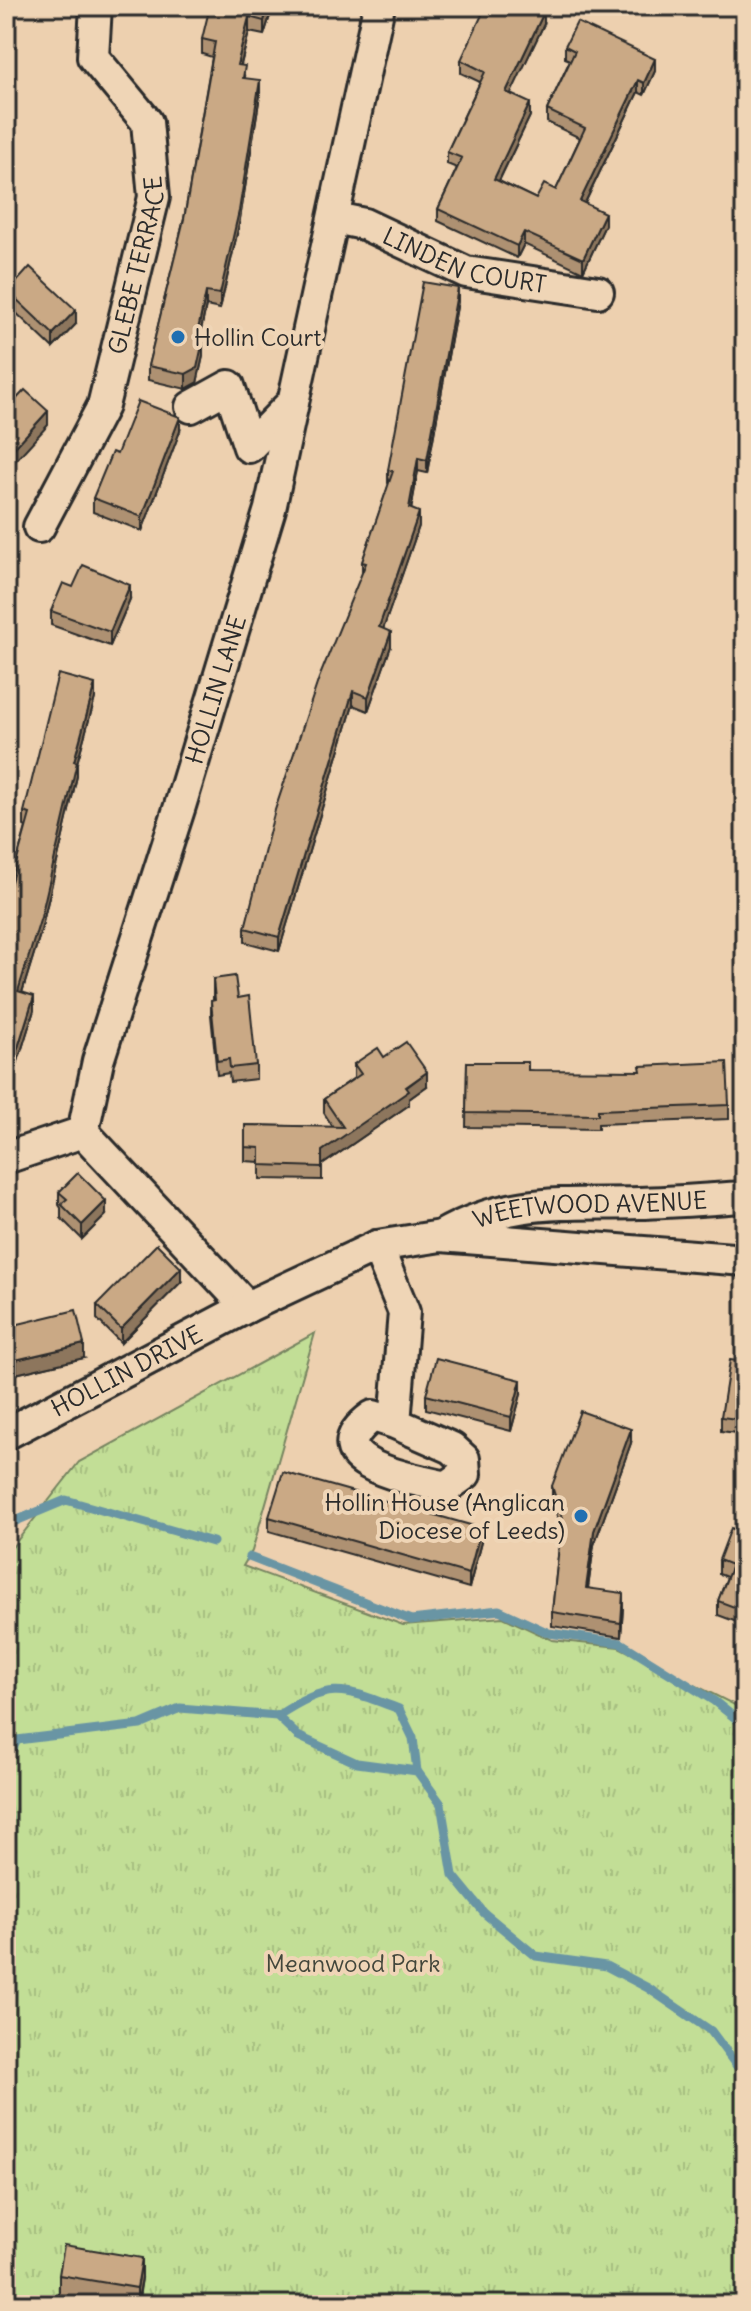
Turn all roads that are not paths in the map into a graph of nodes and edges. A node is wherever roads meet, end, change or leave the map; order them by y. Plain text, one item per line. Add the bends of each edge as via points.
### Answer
1 (96, 6) edge
2 (379, 6) edge
3 (335, 218) junction
4 (598, 292) dead end
5 (294, 400) junction
6 (191, 407) dead end
7 (39, 527) dead end
8 (83, 1132) junction
9 (6, 1158) edge
10 (745, 1197) edge
11 (441, 1236) junction
12 (377, 1246) junction
13 (745, 1260) edge
14 (247, 1307) junction
15 (395, 1423) dead end
16 (6, 1434) edge

1 - 7 street, GLEBE TERRACE via 93,57 147,122 154,197 103,406
2 - 3 street, HOLLIN LANE
3 - 4 street, LINDEN COURT via 364,224 466,272
3 - 5 street, HOLLIN LANE
5 - 6 street via 249,447 229,386
5 - 8 street, HOLLIN LANE via 270,509 98,1061
8 - 9 street
8 - 14 street
10 - 11 street, WEETWOOD AVENUE via 542,1202 468,1221
11 - 12 street, WEETWOOD AVENUE
11 - 13 street, WEETWOOD AVENUE
12 - 14 street, WEETWOOD AVENUE
12 - 15 street via 404,1312
14 - 16 street, HOLLIN DRIVE

